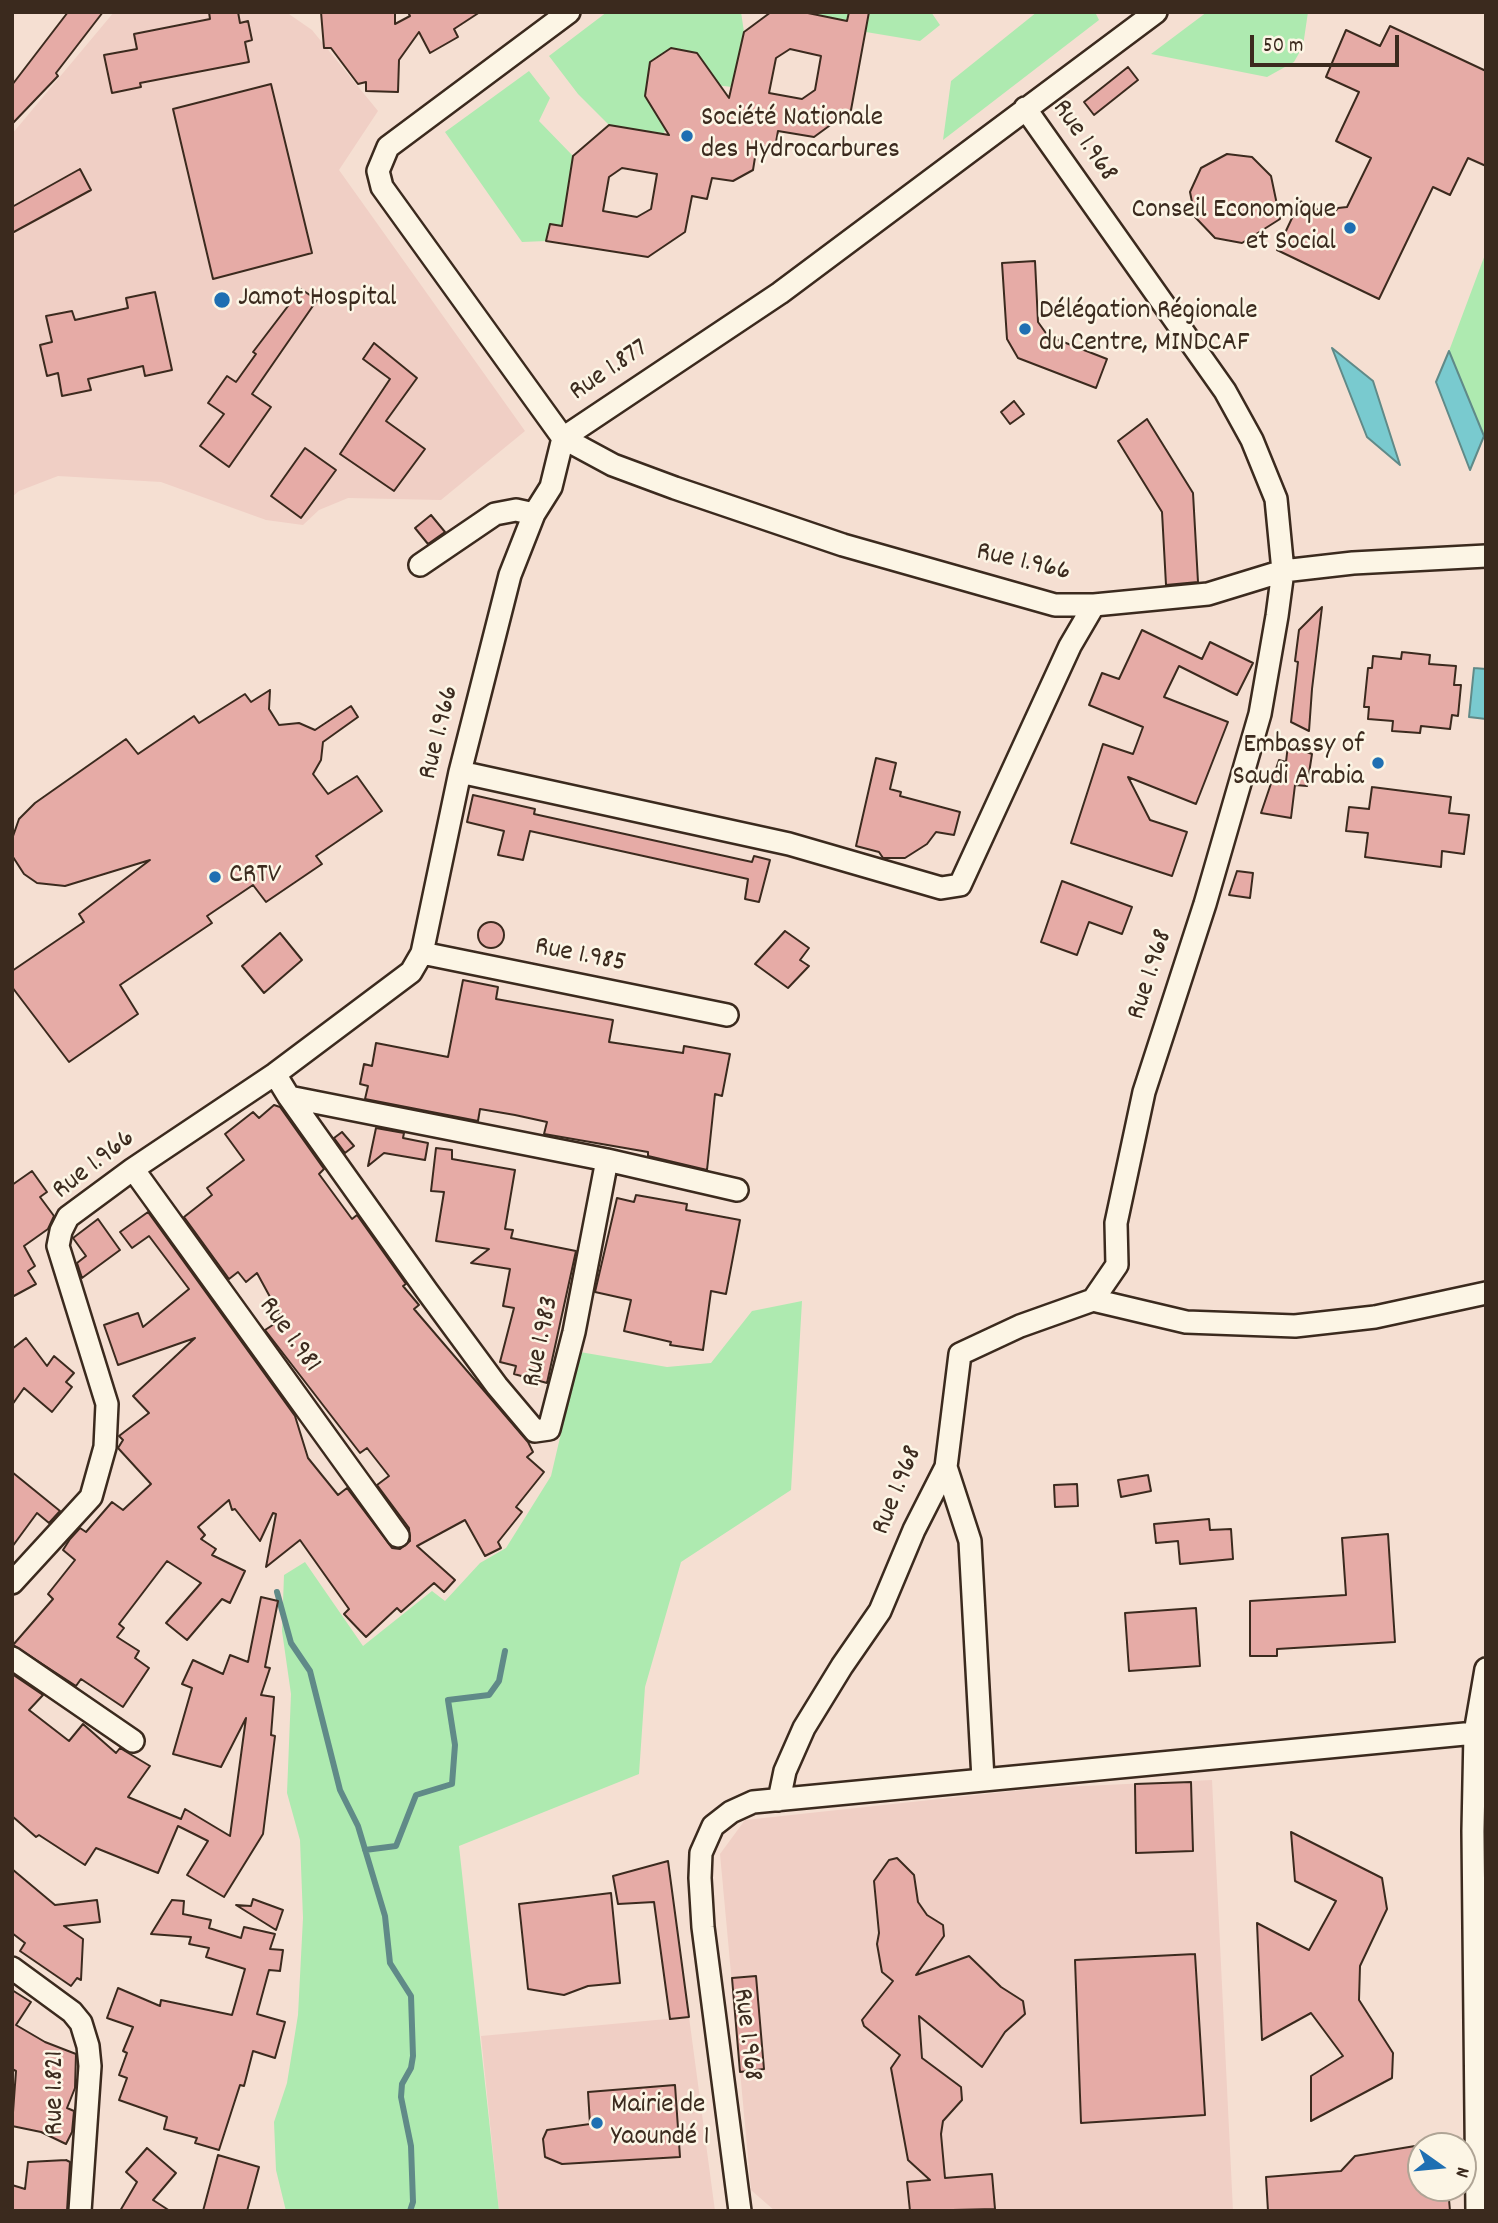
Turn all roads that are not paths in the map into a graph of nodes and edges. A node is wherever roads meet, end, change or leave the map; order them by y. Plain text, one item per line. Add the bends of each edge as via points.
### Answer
1 (569, 12) edge
2 (1156, 12) edge
3 (1025, 108) junction
4 (563, 438) junction
5 (534, 514) junction
6 (1486, 556) edge
7 (420, 565) dead end
8 (1283, 571) junction
9 (1094, 606) junction
10 (460, 772) junction
11 (422, 953) junction
12 (727, 1015) dead end
13 (275, 1074) junction
14 (289, 1097) junction
15 (607, 1160) junction
16 (133, 1169) junction
17 (737, 1190) dead end
18 (1486, 1293) edge
19 (1093, 1300) junction
20 (946, 1467) junction
21 (398, 1536) dead end
22 (12, 1583) edge
23 (12, 1658) edge
24 (1486, 1669) edge
25 (1475, 1733) junction
26 (133, 1741) dead end
27 (983, 1779) junction
28 (779, 1800) junction
29 (12, 1968) edge
30 (1481, 2183) edge
31 (80, 2211) edge
32 (740, 2211) edge
33 (1477, 2211) edge

1 - 4 street, Rue 1.877 via 388,147 378,171 382,187
2 - 3 street, Rue 1.877
3 - 4 street, Rue 1.877 via 780,293
3 - 8 street, Rue 1.968 via 1225,391 1276,499
4 - 5 street, Rue 1.966 via 551,487
4 - 9 street, Rue 1.966 via 613,466 843,545 1055,605
5 - 7 street via 516,510 495,514
5 - 10 street, Rue 1.966 via 510,575
6 - 8 street, Rue 1.966
8 - 9 street, Rue 1.966 via 1208,594
8 - 19 street, Rue 1.968 via 1261,714 1144,1092 1116,1223 1118,1265
9 - 10 street via 1070,646 960,885 941,888 789,844
10 - 11 street, Rue 1.966
11 - 12 street, Rue 1.985
11 - 13 street, Rue 1.966 via 411,972
13 - 14 street, Rue 1.983
13 - 16 street, Rue 1.966
14 - 15 street
14 - 15 street, Rue 1.983 via 435,1302 535,1431 549,1429 555,1417
15 - 17 street
16 - 21 street, Rue 1.981
16 - 22 street, Rue 1.966 via 68,1217 58,1246 107,1404 97,1487
18 - 19 street via 1375,1317 1294,1326 1186,1322
19 - 20 street, Rue 1.968 via 960,1354
20 - 27 street via 970,1541
20 - 28 street, Rue 1.968 via 880,1611 804,1728 785,1771
23 - 26 street
24 - 25 street
25 - 27 street
25 - 30 street
27 - 28 street
28 - 32 street, Rue 1.968 via 753,1802 731,1812 713,1826 701,1853 702,1915
29 - 31 street, Rue 1.821 via 72,2012 88,2046
30 - 33 street

